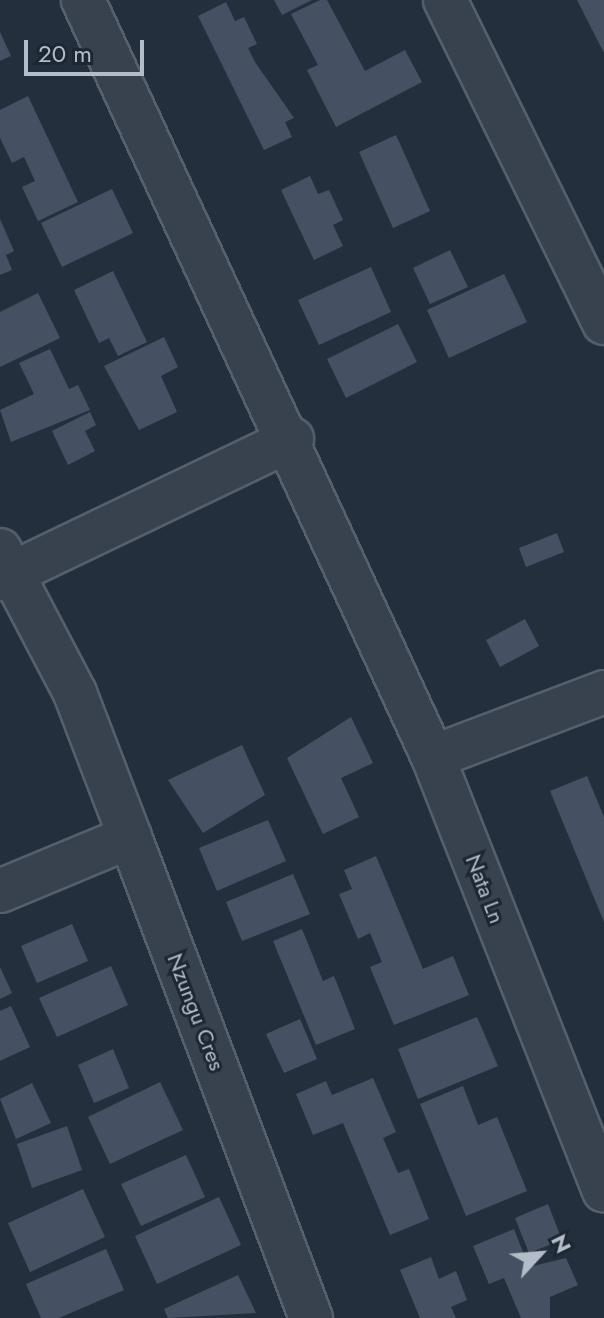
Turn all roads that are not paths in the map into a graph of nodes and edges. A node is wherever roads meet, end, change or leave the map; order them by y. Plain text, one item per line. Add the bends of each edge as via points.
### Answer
1 (83, 0) edge
2 (445, 0) edge
3 (604, 323) edge
4 (292, 439) junction
5 (4, 568) edge
6 (604, 692) edge
7 (433, 757) junction
8 (130, 837) junction
9 (0, 891) edge
10 (604, 1191) edge
11 (311, 1318) edge

1 - 4 street, Nata Ln
2 - 3 street
4 - 5 street
4 - 7 street, Nata Ln
5 - 8 street, Nzungu Cres via 75,693
6 - 7 street
7 - 10 street, Nata Ln
8 - 9 street
8 - 11 street, Nzungu Cres

